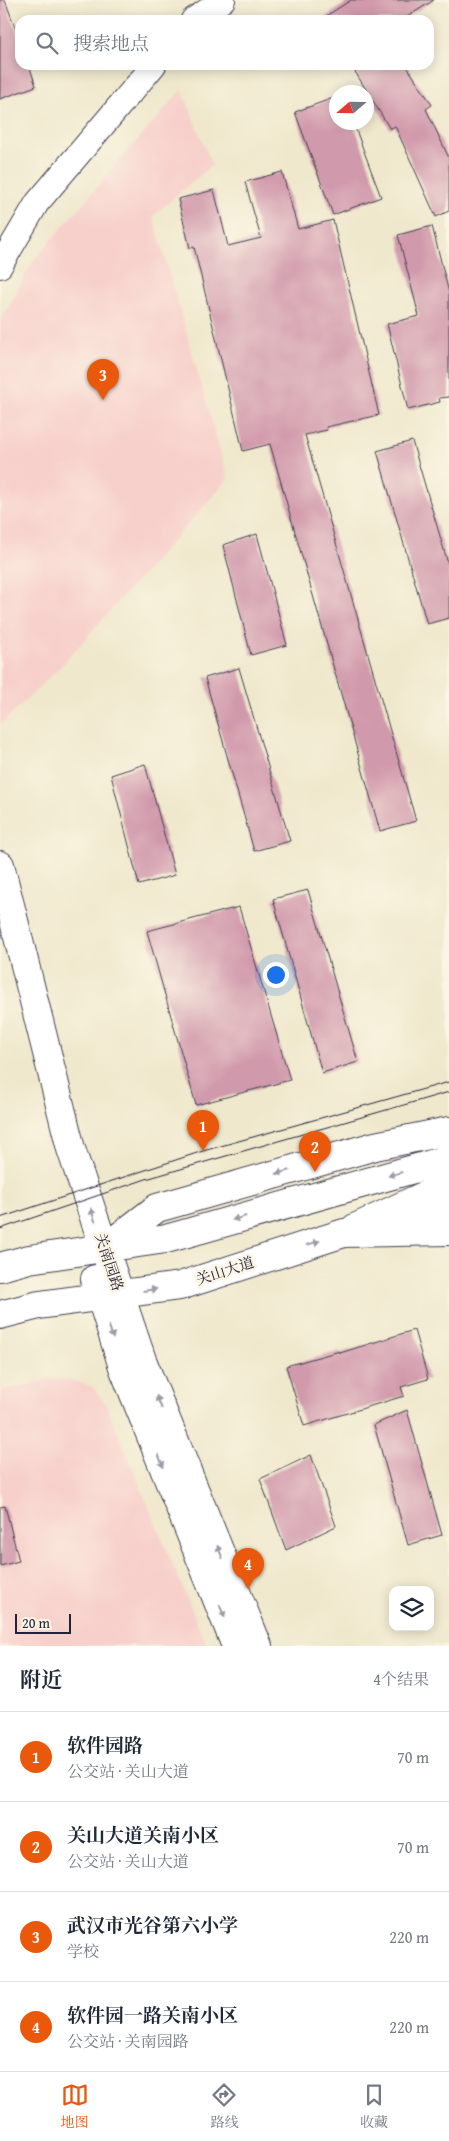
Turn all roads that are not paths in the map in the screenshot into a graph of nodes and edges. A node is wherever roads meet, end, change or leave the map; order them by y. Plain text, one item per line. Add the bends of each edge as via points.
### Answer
1 (223, 0) edge
2 (200, 15) edge
3 (150, 70) edge
4 (0, 266) edge
5 (0, 865) edge
6 (0, 935) edge
7 (449, 1113) edge
8 (449, 1130) edge
9 (375, 1146) junction
10 (447, 1168) edge
11 (449, 1210) edge
12 (449, 1231) edge
13 (344, 1233) junction
14 (95, 1249) junction
15 (0, 1267) edge
16 (110, 1296) junction
17 (0, 1315) edge
18 (236, 1646) edge
19 (258, 1646) edge

1 - 2 street
3 - 4 street via 37,203
14 -> 5 main road, 关南园路
6 - 14 main road, 关南园路 via 55,1154
7 - 9 main road
8 - 9 main road
9 -> 14 main road via 157,1208
10 - 13 main road
10 -> 14 main road via 166,1239
11 - 13 main road
12 - 13 main road, 关山大道
16 -> 13 main road, 关山大道 via 180,1286
14 - 15 main road
14 - 16 main road, 关南园路
16 - 17 main road, 关山大道 via 39,1305
16 -> 18 main road, 关南园路 via 122,1367
19 -> 16 main road, 关南园路 via 142,1360

